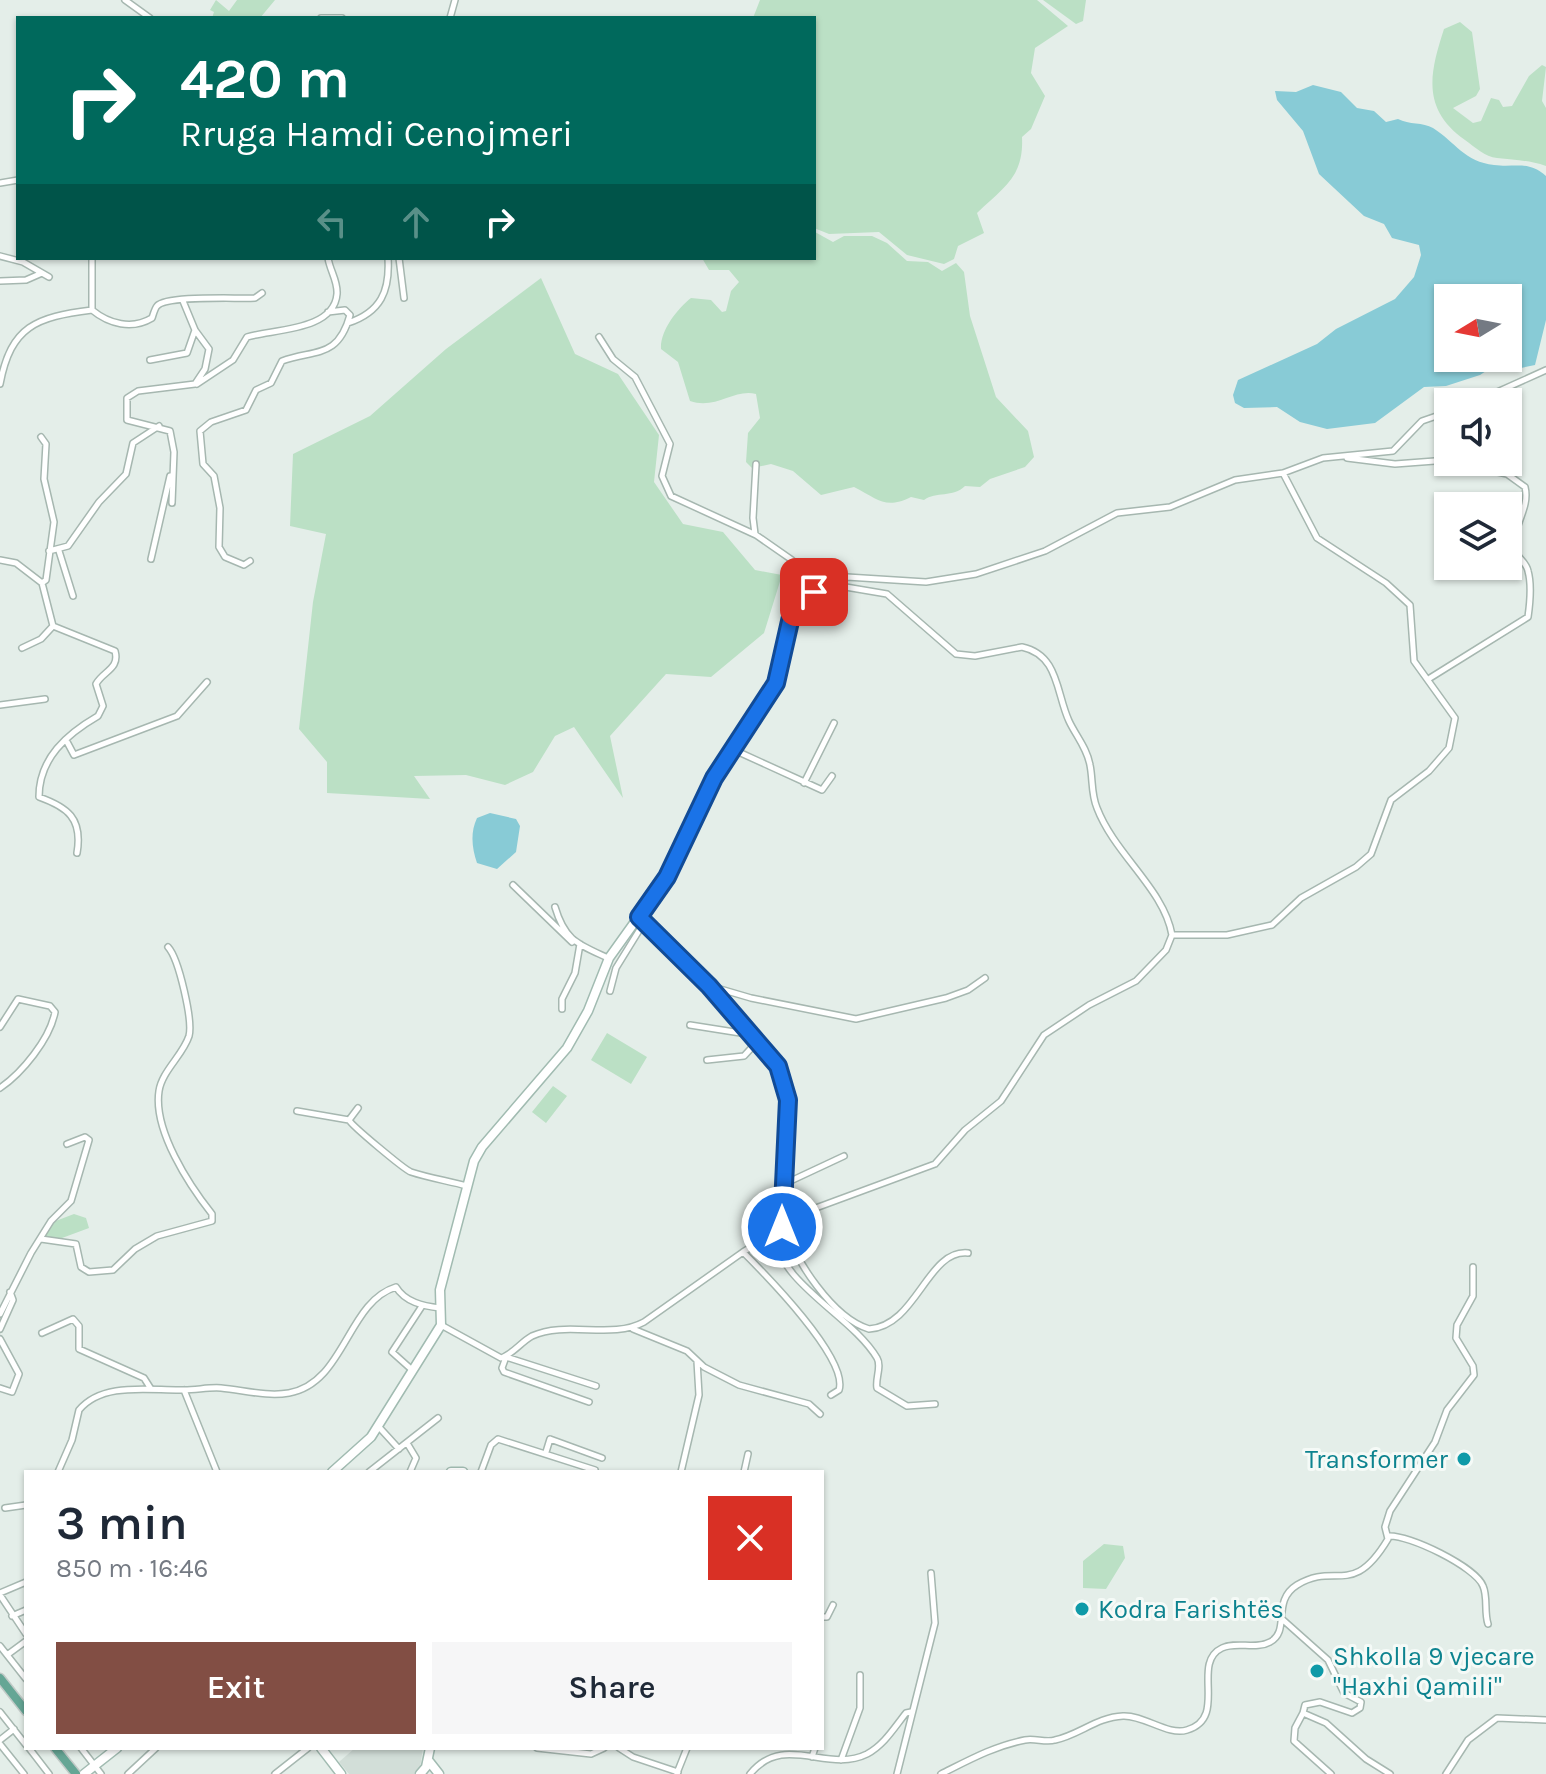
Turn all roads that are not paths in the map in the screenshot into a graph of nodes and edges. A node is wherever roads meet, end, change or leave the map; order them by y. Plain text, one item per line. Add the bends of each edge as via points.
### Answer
1 (125, 0) edge
2 (147, 16) edge
3 (0, 256) edge
4 (92, 260) edge
5 (328, 260) edge
6 (388, 260) edge
7 (399, 260) edge
8 (42, 273) junction
9 (49, 277) dead end
10 (0, 281) edge
11 (262, 293) dead end
12 (404, 298) dead end
13 (183, 301) junction
14 (92, 310) junction
15 (328, 312) junction
16 (347, 323) junction
17 (195, 330) junction
18 (599, 337) dead end
19 (0, 350) edge
20 (7, 354) junction
21 (150, 360) dead end
22 (1546, 370) edge
23 (0, 384) edge
24 (195, 384) junction
25 (1506, 388) edge
26 (1434, 417) edge
27 (159, 426) junction
28 (41, 437) dead end
29 (1334, 457) junction
30 (1434, 462) edge
31 (756, 464) dead end
32 (172, 471) junction
33 (1283, 473) junction
34 (1510, 476) edge
35 (172, 503) dead end
36 (756, 535) junction
37 (59, 550) junction
38 (49, 551) junction
39 (151, 559) dead end
40 (0, 560) edge
41 (250, 561) dead end
42 (42, 583) junction
43 (828, 584) junction
44 (73, 596) dead end
45 (53, 626) junction
46 (22, 648) dead end
47 (1430, 678) junction
48 (207, 682) dead end
49 (45, 699) dead end
50 (0, 705) edge
51 (834, 723) dead end
52 (66, 740) junction
53 (732, 749) junction
54 (832, 776) dead end
55 (804, 783) junction
56 (77, 853) dead end
57 (513, 885) dead end
58 (555, 907) dead end
59 (642, 919) junction
60 (1172, 935) junction
61 (572, 942) junction
62 (580, 944) junction
63 (168, 947) dead end
64 (609, 958) junction
65 (985, 978) dead end
66 (709, 986) junction
67 (610, 991) dead end
68 (562, 1009) dead end
69 (690, 1025) dead end
70 (0, 1027) edge
71 (747, 1034) junction
72 (756, 1043) junction
73 (707, 1060) dead end
74 (0, 1088) edge
75 (358, 1108) dead end
76 (297, 1111) dead end
77 (349, 1120) junction
78 (67, 1144) dead end
79 (844, 1156) dead end
80 (782, 1185) junction
81 (468, 1186) junction
82 (783, 1226) junction
83 (773, 1234) junction
84 (41, 1239) junction
85 (743, 1252) junction
86 (968, 1253) dead end
87 (1473, 1267) dead end
88 (10, 1292) junction
89 (422, 1306) junction
90 (440, 1308) junction
91 (0, 1314) edge
92 (441, 1325) junction
93 (0, 1329) edge
94 (632, 1329) junction
95 (42, 1333) dead end
96 (0, 1339) edge
97 (506, 1357) junction
98 (697, 1361) junction
99 (411, 1369) junction
100 (596, 1386) dead end
101 (0, 1388) edge
102 (152, 1390) junction
103 (184, 1390) junction
104 (831, 1395) dead end
105 (589, 1402) dead end
106 (935, 1404) dead end
107 (820, 1414) dead end
108 (438, 1418) dead end
109 (377, 1426) junction
110 (407, 1443) junction
111 (399, 1449) junction
112 (546, 1452) junction
113 (748, 1454) dead end
114 (602, 1458) dead end
115 (59, 1470) edge
116 (216, 1470) edge
117 (334, 1470) edge
118 (372, 1470) edge
119 (411, 1470) edge
120 (482, 1470) edge
121 (595, 1470) dead end
122 (681, 1470) edge
123 (744, 1470) edge
124 (24, 1505) edge
125 (5, 1508) dead end
126 (1388, 1536) junction
127 (931, 1573) dead end
128 (24, 1583) edge
129 (1, 1598) edge
130 (833, 1605) dead end
131 (24, 1611) edge
132 (12, 1616) junction
133 (824, 1617) edge
134 (1282, 1619) junction
135 (1488, 1624) dead end
136 (24, 1631) edge
137 (24, 1642) edge
138 (0, 1646) edge
139 (7, 1655) junction
140 (860, 1675) dead end
141 (24, 1676) edge
142 (0, 1678) edge
143 (24, 1707) edge
144 (0, 1712) edge
145 (911, 1712) junction
146 (1303, 1713) junction
147 (1546, 1720) edge
148 (14, 1729) junction
149 (0, 1742) edge
150 (24, 1742) edge
151 (30, 1750) edge
152 (57, 1750) edge
153 (83, 1750) edge
154 (115, 1750) edge
155 (154, 1750) edge
156 (306, 1750) edge
157 (323, 1750) edge
158 (430, 1750) edge
159 (555, 1750) edge
160 (600, 1750) edge
161 (622, 1750) edge
162 (686, 1750) edge
163 (814, 1750) edge
164 (812, 1757) junction
165 (428, 1760) junction
166 (840, 1761) junction
167 (95, 1766) junction
168 (1378, 1768) junction
169 (283, 1771) edge
170 (677, 1773) edge
171 (24, 1774) edge
172 (49, 1774) edge
173 (76, 1774) edge
174 (84, 1774) edge
175 (101, 1774) edge
176 (128, 1774) edge
177 (275, 1774) edge
178 (341, 1774) edge
179 (420, 1774) edge
180 (439, 1774) edge
181 (750, 1774) edge
182 (897, 1774) edge
183 (941, 1774) edge
184 (1331, 1774) edge
185 (1369, 1774) edge
186 (1390, 1774) edge
187 (1446, 1774) edge

1 - 2 street
3 - 8 street
4 - 14 street
5 - 15 street via 337,296
6 - 16 street via 385,296
7 - 12 street
8 - 9 street
8 - 10 street
11 - 13 street via 255,298
13 - 14 street via 159,303 149,321 121,324
13 - 17 street
14 - 20 street via 31,324
15 - 16 street via 345,310 350,315
15 - 24 street via 303,326 247,337 233,360
16 - 41 street via 335,345 282,361 271,383 256,390 249,407 200,431 203,464 214,476 220,508 219,547 225,557 244,565
17 - 21 street via 187,353
17 - 24 street via 211,356
18 - 36 street via 613,359 635,377 670,444 662,476 666,490 682,504
19 - 20 street
20 - 23 street
22 - 25 street
24 - 27 street via 138,391 127,398 127,420
26 - 29 street via 1422,421 1393,451
27 - 32 street via 173,439
27 - 37 street via 133,443 126,474 68,546
28 - 38 street via 54,522
29 - 30 street via 1395,464
29 - 33 street
31 - 36 street
32 - 35 street
32 - 39 street
33 - 43 street via 1235,480 1170,507 1117,513 1045,551 976,574 926,582 847,577
33 - 47 street via 1317,538 1410,605 1414,661
34 - 47 street via 1525,487 1513,542 1528,571 1528,617
36 - 43 street via 804,574
37 - 38 street
37 - 44 street
38 - 42 street
40 - 42 street via 16,563
42 - 45 street
43 - 53 street via 793,608 781,672
43 - 60 street via 887,594 956,654 1022,647 1046,661 1086,752 1100,816 1123,857 1163,907
45 - 46 street
45 - 52 street via 103,645 117,658 96,684 103,706 98,716
47 - 60 street via 1455,718 1449,748 1391,800 1371,854 1301,898 1272,925 1227,935
48 - 52 street via 177,716 164,722 74,755
49 - 50 street
51 - 55 street
52 - 56 street via 48,758 38,793 71,814
53 - 55 street
53 - 59 street
54 - 55 street via 822,790
57 - 61 street
58 - 61 street
59 - 64 street
59 - 66 street
59 - 67 street
60 - 82 street via 1166,950 1136,981 1044,1035 1001,1101 935,1164 864,1188
61 - 62 street
62 - 64 street
62 - 68 street
63 - 84 street via 180,973 190,1034 159,1089 161,1120 185,1180 212,1221 157,1236 102,1273 81,1267 76,1244
64 - 81 street via 579,1029 553,1068 482,1147
65 - 66 street via 946,998 856,1019
66 - 71 street
69 - 71 street
70 - 74 street via 18,999 50,1006 55,1012 14,1078
71 - 72 street
72 - 73 street via 744,1056
72 - 80 street via 778,1066 788,1100
75 - 77 street
76 - 77 street
77 - 81 street via 408,1172
78 - 84 street via 89,1140 71,1201
79 - 80 street
80 - 82 street
81 - 90 street via 446,1263
82 - 83 street
82 - 86 street via 805,1272 843,1312 869,1329 889,1324 911,1305 945,1257
83 - 85 street
83 - 106 street via 792,1270 879,1360 877,1388 907,1406
84 - 88 street
85 - 94 street
85 - 104 street via 833,1360 841,1384
87 - 126 street via 1473,1296 1456,1332 1474,1375 1447,1410 1435,1442 1390,1511 1385,1521
88 - 91 street
88 - 93 street via 13,1300
89 - 90 street
89 - 99 street via 392,1352
89 - 103 street via 396,1287 380,1293 339,1355 292,1393
90 - 92 street
92 - 97 street
92 - 99 street
94 - 97 street via 579,1328 533,1336
94 - 98 street via 687,1351
95 - 102 street via 73,1319 79,1326 79,1349 144,1378
96 - 101 street via 19,1374 12,1392
97 - 100 street
97 - 105 street via 504,1372
98 - 107 street via 739,1385 809,1404
98 - 122 street via 699,1395
99 - 109 street
102 - 103 street
102 - 115 street via 123,1391 86,1402
103 - 116 street
108 - 110 street
109 - 111 street
109 - 117 street via 364,1446
110 - 111 street
110 - 119 street via 416,1458
111 - 118 street
112 - 114 street via 550,1439
112 - 120 street via 498,1439
112 - 121 street
113 - 123 street
124 - 125 street
126 - 134 street via 1363,1570 1296,1586 1281,1604
126 - 135 street via 1406,1536 1472,1570 1485,1589
127 - 145 street via 935,1623
128 - 129 street
129 - 132 street
130 - 133 street
131 - 132 street
132 - 136 street
134 - 146 street via 1328,1660 1344,1693 1361,1702 1352,1713 1312,1702
134 - 183 street via 1269,1643 1225,1646 1212,1658 1207,1712 1191,1729 1178,1731 1134,1716 1109,1718 1055,1741 1032,1739 988,1750
137 - 139 street
138 - 139 street
139 - 141 street
140 - 166 street via 860,1708
142 - 143 main road
144 - 148 street
145 - 166 street via 878,1746 856,1759
145 - 182 street
146 - 168 street via 1326,1723
146 - 184 street via 1294,1741
147 - 187 street via 1497,1718 1468,1740
148 - 149 street
148 - 150 street
149 - 171 street
151 - 172 street
152 - 173 main road
153 - 167 street
154 - 167 street
155 - 176 street
156 - 169 street
157 - 178 street
158 - 165 street
159 - 160 street
161 - 170 street
162 - 170 street
163 - 164 street
164 - 166 street
164 - 181 street via 785,1753 767,1759
165 - 179 street
165 - 180 street
167 - 174 street
167 - 175 street
168 - 185 street
168 - 186 street
169 - 177 street

